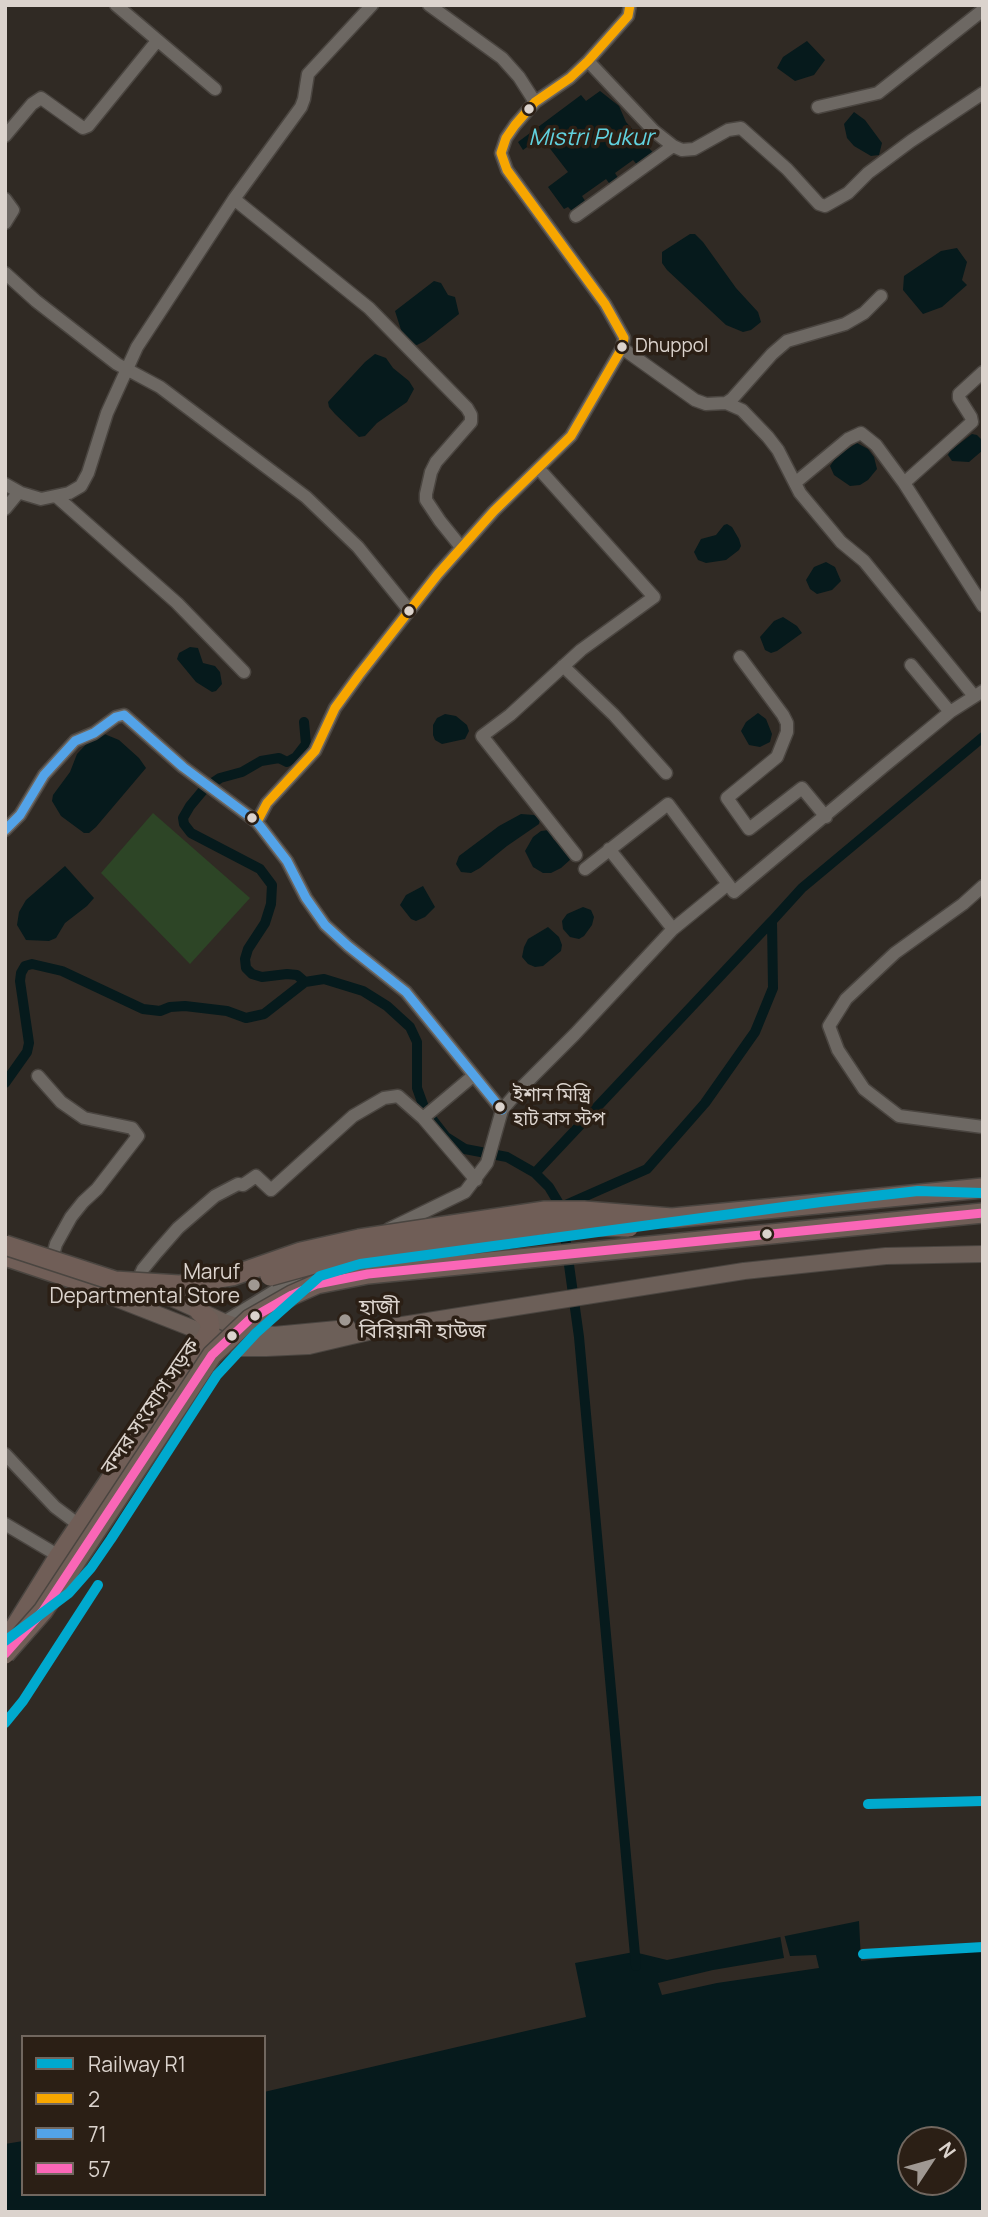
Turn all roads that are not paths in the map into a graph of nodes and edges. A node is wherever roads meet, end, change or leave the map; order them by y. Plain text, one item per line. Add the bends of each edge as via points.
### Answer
1 (116, 5) edge
2 (372, 5) edge
3 (429, 5) edge
4 (630, 5) edge
5 (983, 10) edge
6 (158, 41) junction
7 (588, 61) junction
8 (215, 89) dead end
9 (983, 93) edge
10 (535, 102) junction
11 (818, 107) dead end
12 (5, 136) edge
13 (673, 146) junction
14 (5, 199) edge
15 (234, 199) junction
16 (576, 216) dead end
17 (5, 223) edge
18 (5, 273) edge
19 (881, 296) dead end
20 (622, 348) junction
21 (126, 368) junction
22 (983, 372) edge
23 (726, 403) junction
24 (539, 469) junction
25 (795, 483) junction
26 (904, 483) junction
27 (5, 484) edge
28 (19, 492) junction
29 (57, 496) junction
30 (5, 509) edge
31 (461, 547) junction
32 (983, 606) edge
33 (409, 610) junction
34 (740, 657) dead end
35 (911, 665) dead end
36 (563, 666) junction
37 (244, 672) dead end
38 (978, 693) edge
39 (950, 712) junction
40 (666, 773) dead end
41 (826, 817) junction
42 (257, 822) junction
43 (5, 830) edge
44 (609, 849) junction
45 (576, 855) dead end
46 (585, 869) dead end
47 (728, 884) junction
48 (983, 886) edge
49 (673, 929) junction
50 (38, 1076) dead end
51 (474, 1076) junction
52 (502, 1110) junction
53 (423, 1118) junction
54 (983, 1127) edge
55 (476, 1180) junction
56 (983, 1188) edge
57 (983, 1202) edge
58 (983, 1213) edge
59 (5, 1238) edge
60 (5, 1245) edge
61 (983, 1254) edge
62 (53, 1255) junction
63 (5, 1256) edge
64 (5, 1263) edge
65 (137, 1282) junction
66 (199, 1311) junction
67 (224, 1322) junction
68 (390, 1327) junction
69 (206, 1336) junction
70 (5, 1454) edge
71 (5, 1524) edge
72 (79, 1525) junction
73 (59, 1556) junction
74 (9, 1632) edge
75 (5, 1654) edge

1 - 6 street
2 - 15 street via 308,74 301,107
3 - 10 street via 502,58
4 - 7 street via 628,16
5 - 11 street via 878,93
6 - 8 street
6 - 12 street via 88,126 83,128 41,98
7 - 10 street
7 - 13 street
9 - 13 street via 825,206 741,128 694,149
10 - 20 street via 506,138 502,161 605,304 624,338
13 - 16 street
14 - 17 street via 13,210
15 - 21 street
15 - 31 street via 369,308 467,408 471,422 436,462 426,494
18 - 21 street
19 - 23 street via 845,324 787,341
20 - 23 street via 695,400
20 - 24 street via 571,436
21 - 29 street via 81,486
21 - 33 street via 160,387 314,504 358,547
22 - 26 street via 959,394 972,422
23 - 25 street via 742,410 764,431
24 - 31 street
24 - 36 street via 654,597
25 - 26 street via 848,439 862,433
25 - 38 street via 830,530 864,561
26 - 32 street
27 - 28 street
28 - 29 street via 41,499
28 - 30 street
29 - 37 street via 177,603
31 - 33 street
33 - 42 street via 335,708 315,751 267,803
34 - 41 street via 783,715 787,732 777,757 727,798 750,829 802,788
35 - 39 street
36 - 40 street
36 - 45 street via 482,736
38 - 39 street
39 - 41 street
41 - 47 street via 734,892
42 - 43 street via 120,715 69,747
42 - 51 street via 288,861 325,925 406,992
44 - 46 street
44 - 47 street via 668,804
44 - 49 street
47 - 49 street
48 - 54 street via 895,953 846,999 829,1026 838,1050 864,1089 899,1116
49 - 52 street
50 - 62 street via 61,1102 84,1118 132,1128 138,1136 71,1217
51 - 52 street
51 - 53 street
52 - 55 street via 487,1163
53 - 55 street
53 - 65 street via 398,1096 383,1098 354,1116 271,1190 256,1176 215,1196 178,1228
55 - 67 street via 465,1192 355,1245
56 - 60 highway, bridge via 672,1218 545,1211 359,1239 301,1252 232,1276 180,1284 116,1281
57 - 63 highway, bridge via 721,1227 550,1224 410,1247 368,1249 200,1295 113,1292
58 - 75 highway, বন্দর সংযোগ সড়ক, bridge via 368,1274 317,1283 250,1319 212,1356 43,1611
59 - 62 main road
61 - 68 main road via 886,1256 783,1267
62 - 65 main road
64 - 69 main road via 114,1297
65 - 66 main road
66 - 67 main road
66 - 69 highway via 209,1320
67 - 68 main road via 262,1334
68 - 69 main road via 309,1346 266,1349 243,1348
69 - 72 highway
70 - 72 street via 55,1507
71 - 73 street
72 - 73 highway
73 - 74 highway

